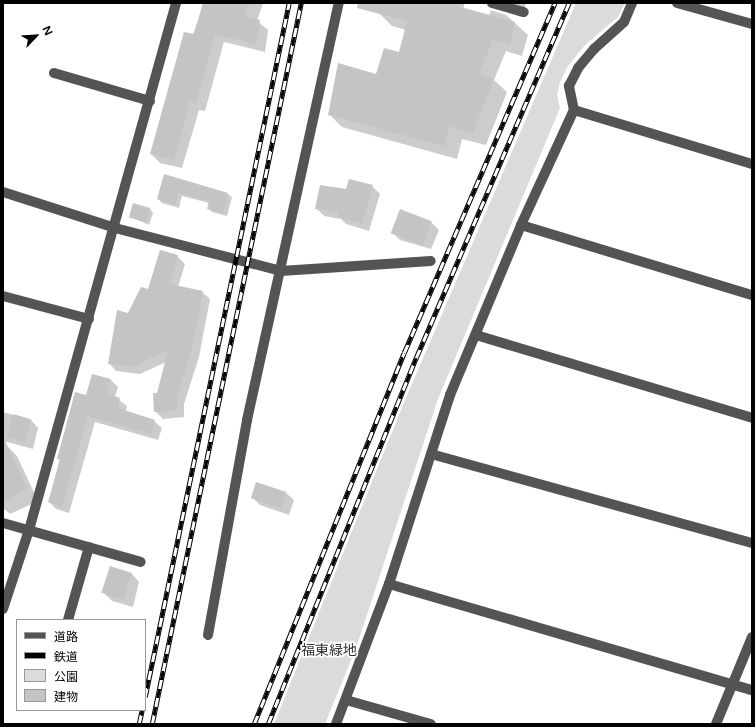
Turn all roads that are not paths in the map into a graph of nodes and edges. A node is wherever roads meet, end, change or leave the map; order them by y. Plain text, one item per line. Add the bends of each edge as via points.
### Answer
1 (176, 3) edge
2 (339, 3) edge
3 (492, 3) edge
4 (632, 3) edge
5 (677, 3) edge
6 (524, 12) dead end
7 (752, 24) edge
8 (54, 74) dead end
9 (150, 101) junction
10 (574, 110) junction
11 (752, 164) edge
12 (3, 192) edge
13 (521, 225) junction
14 (115, 228) junction
15 (431, 261) dead end
16 (281, 271) junction
17 (752, 295) edge
18 (3, 296) edge
19 (89, 319) junction
20 (476, 335) junction
21 (752, 418) edge
22 (431, 454) junction
23 (3, 523) edge
24 (29, 530) junction
25 (752, 543) edge
26 (89, 547) junction
27 (141, 562) dead end
28 (389, 584) junction
29 (3, 609) edge
30 (68, 619) edge
31 (208, 635) dead end
32 (752, 637) edge
33 (732, 684) junction
34 (752, 690) edge
35 (346, 700) junction
36 (336, 724) edge
37 (431, 724) edge
38 (716, 724) edge

1 - 9 street
2 - 16 street
3 - 6 street
4 - 10 street via 624,22 578,68 569,86
5 - 7 street
8 - 9 street
9 - 14 street
10 - 11 street
10 - 13 street
12 - 14 street
13 - 17 street
13 - 20 street
14 - 16 street
14 - 19 street
15 - 16 street
16 - 31 street via 247,420
18 - 19 street
19 - 24 street
20 - 21 street
20 - 22 street via 450,395
22 - 25 street
22 - 28 street
23 - 24 street
24 - 26 street
24 - 29 street
26 - 27 street
26 - 30 street
28 - 33 street
28 - 35 street
32 - 33 street
33 - 34 street
33 - 38 street
35 - 36 street
35 - 37 street

